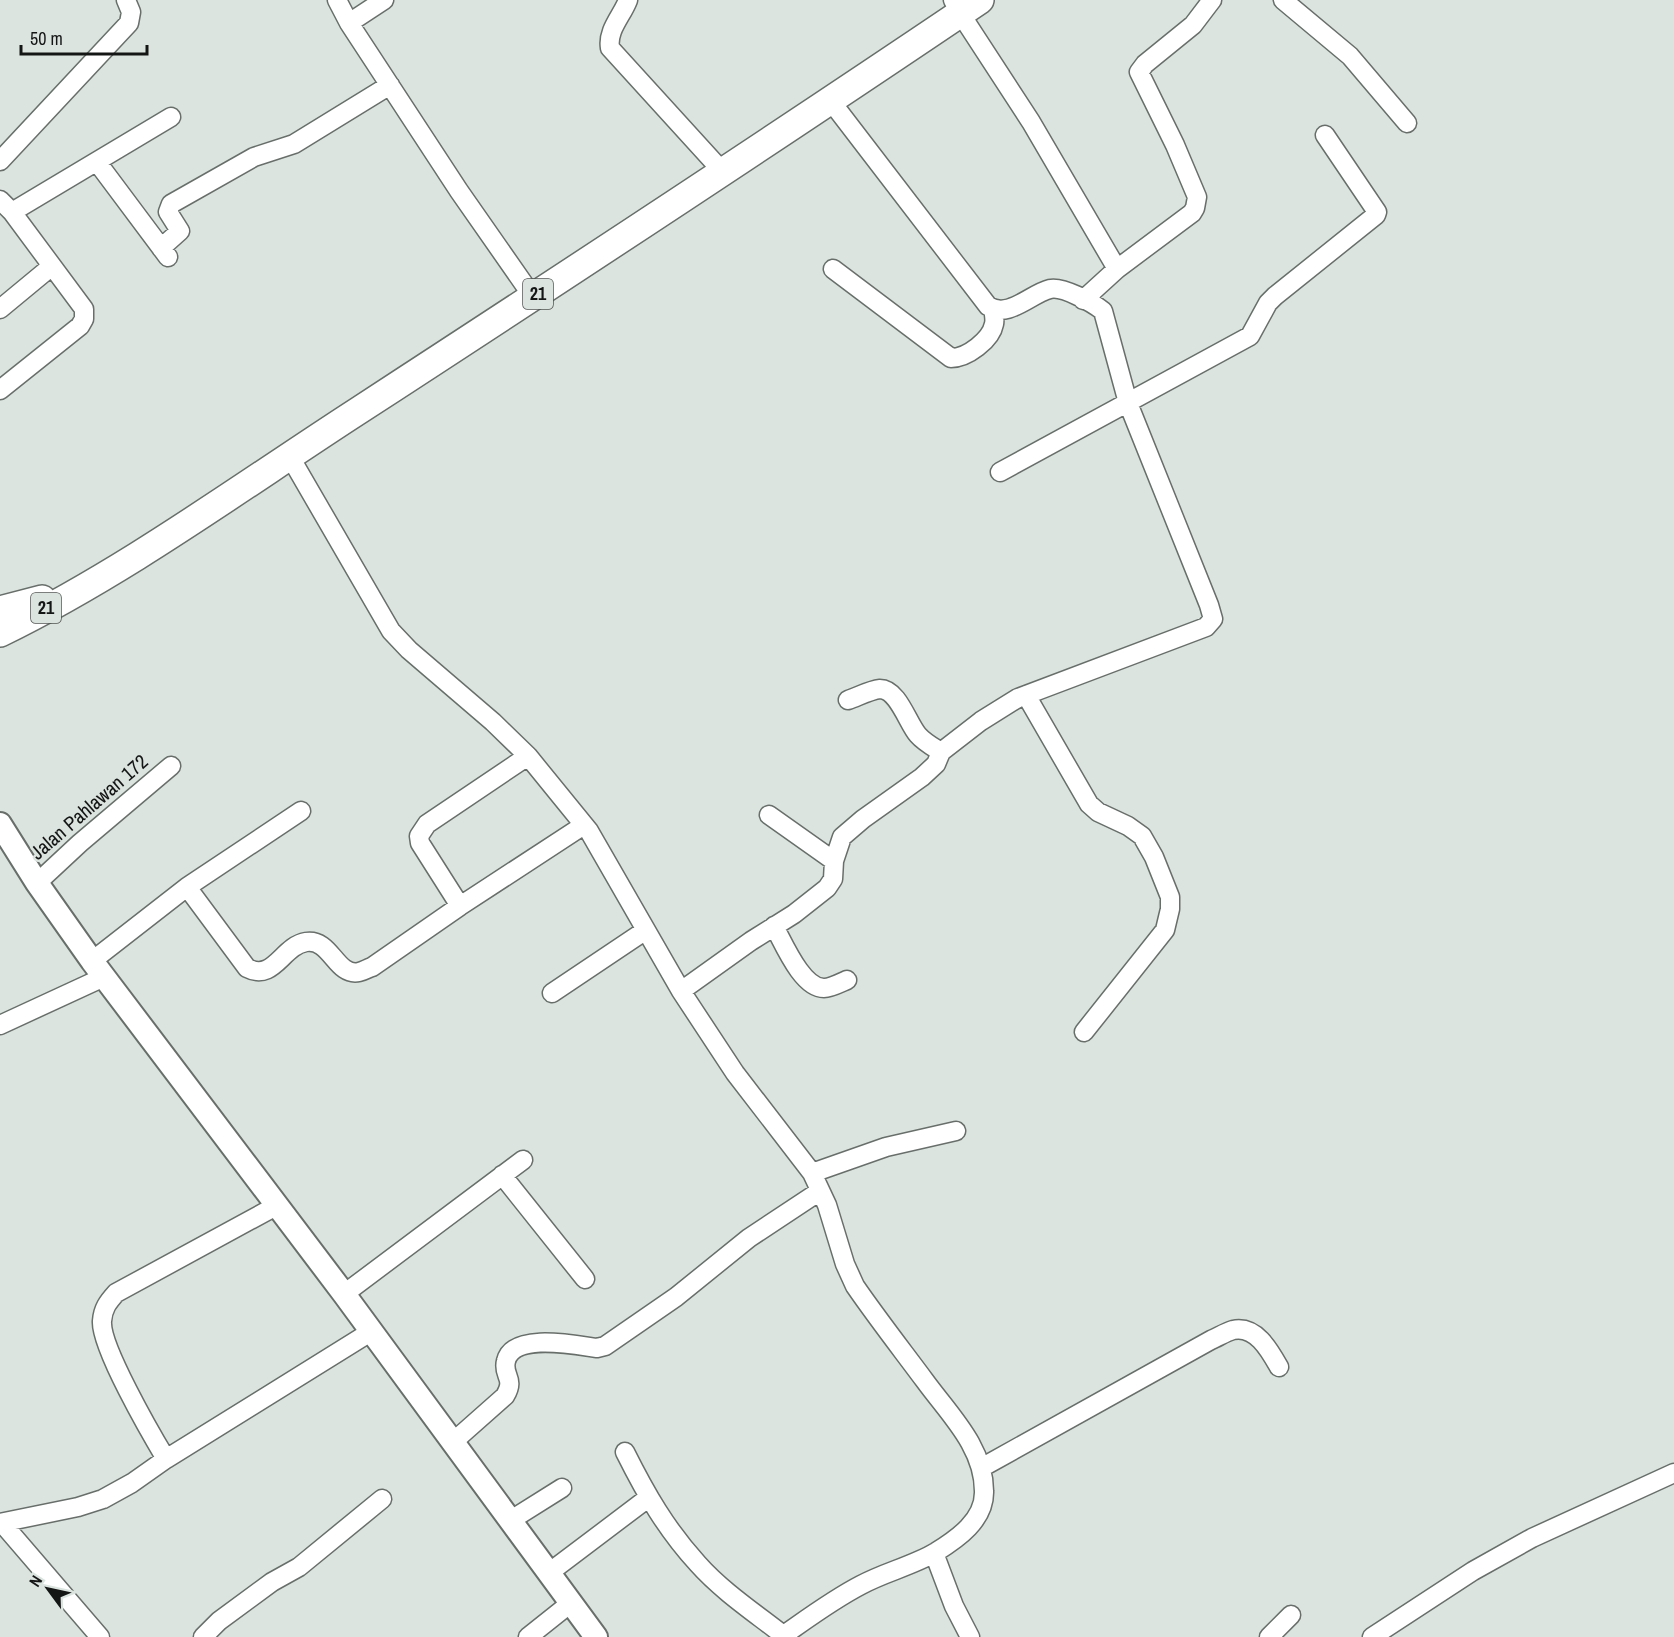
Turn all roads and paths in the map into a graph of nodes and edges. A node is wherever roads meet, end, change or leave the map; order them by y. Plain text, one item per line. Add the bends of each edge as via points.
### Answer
1 (126, 0) edge
2 (337, 0) edge
3 (384, 0) edge
4 (628, 0) edge
5 (1212, 0) edge
6 (1282, 0) edge
7 (964, 4) edge
8 (349, 23) junction
9 (390, 85) junction
10 (830, 100) junction
11 (171, 117) dead end
12 (1407, 123) dead end
13 (1325, 135) dead end
14 (0, 161) edge
15 (97, 162) junction
16 (722, 171) junction
17 (6, 206) edge
18 (52, 266) junction
19 (1117, 268) junction
20 (833, 269) dead end
21 (533, 297) junction
22 (1083, 300) junction
23 (0, 309) edge
24 (993, 309) junction
25 (0, 390) edge
26 (1128, 403) junction
27 (289, 455) junction
28 (1000, 472) dead end
29 (91, 582) junction
30 (0, 610) edge
31 (0, 633) edge
32 (1026, 695) junction
33 (848, 700) dead end
34 (941, 752) junction
35 (528, 756) junction
36 (171, 766) dead end
37 (301, 811) dead end
38 (769, 815) dead end
39 (0, 824) edge
40 (584, 825) junction
41 (834, 861) junction
42 (37, 883) junction
43 (187, 887) junction
44 (460, 906) junction
45 (774, 926) junction
46 (646, 930) junction
47 (98, 969) junction
48 (847, 980) dead end
49 (681, 992) junction
50 (552, 993) dead end
51 (0, 1025) edge
52 (1084, 1032) dead end
53 (956, 1131) dead end
54 (523, 1160) dead end
55 (812, 1173) junction
56 (502, 1175) junction
57 (820, 1191) junction
58 (276, 1206) junction
59 (585, 1279) dead end
60 (345, 1294) junction
61 (372, 1331) junction
62 (1279, 1367) dead end
63 (453, 1442) junction
64 (625, 1452) dead end
65 (166, 1459) junction
66 (981, 1468) junction
67 (1674, 1473) edge
68 (562, 1488) dead end
69 (648, 1498) junction
70 (382, 1499) dead end
71 (511, 1520) junction
72 (1, 1523) edge
73 (934, 1553) junction
74 (550, 1572) junction
75 (572, 1602) junction
76 (1292, 1615) dead end
77 (782, 1636) edge
78 (100, 1637) edge
79 (203, 1637) edge
80 (528, 1637) edge
81 (596, 1637) edge
82 (970, 1637) edge
83 (1269, 1637) edge
84 (1372, 1637) edge

1 - 14 street via 131,12 129,23
2 - 8 street
3 - 8 street
4 - 16 street via 611,34 610,48
5 - 19 street via 1193,25 1139,72 1197,197 1195,208
6 - 12 street via 1350,56
7 - 10 highway, 21
7 - 19 street
8 - 9 street
9 - 15 street via 294,144 254,157 171,204 168,212 180,231 164,252
9 - 21 street
10 - 16 highway, 21
10 - 24 street
11 - 15 street
13 - 26 street via 1376,215 1275,296 1250,336
15 - 17 street
16 - 21 highway, 21
17 - 18 street
18 - 23 street
18 - 25 street via 84,309 84,319
19 - 22 street
20 - 24 street via 951,358 964,355 988,338 995,323
21 - 27 highway, 21
22 - 24 street via 1051,289 1010,308
22 - 26 street via 1103,311
26 - 28 street
26 - 32 street via 1212,619 1206,627
27 - 29 highway, 21 via 189,523
27 - 35 street via 391,631
29 - 30 highway, 21
29 - 31 highway, 21
32 - 34 street via 981,721
32 - 52 street via 1089,804 1143,836 1170,897 1165,930
33 - 34 street via 880,689 887,691 898,702 911,728
34 - 41 street via 936,764 922,777 842,837
35 - 40 street
35 - 44 street via 427,824 419,836
36 - 42 street, Jalan Pahlawan 172
37 - 43 street
38 - 41 street
39 - 42 main road
40 - 44 street
40 - 46 street
41 - 45 street via 833,879 827,888
42 - 47 main road
43 - 44 street via 247,968 255,972 268,970 297,945 308,941 322,944 346,970 358,973
43 - 47 street
45 - 48 street via 812,986 826,989
45 - 49 street
46 - 49 street
46 - 50 street
47 - 51 street
47 - 58 main road
49 - 55 street via 735,1073
53 - 55 street via 886,1147
54 - 56 street
55 - 57 street
56 - 59 street
56 - 60 street
57 - 63 street via 749,1238 676,1297 605,1346 520,1344 506,1358 510,1388 505,1396
57 - 66 street via 855,1286 956,1420
58 - 60 main road
58 - 65 street via 116,1293 105,1306 101,1324 109,1349 141,1418
60 - 61 main road
61 - 63 main road
61 - 65 street
62 - 66 street via 1265,1343 1235,1329
63 - 71 main road
64 - 69 street
65 - 72 street via 103,1499
66 - 73 street via 984,1492 975,1521
67 - 84 street via 1532,1538
68 - 71 street
69 - 74 street
69 - 77 street via 699,1565
70 - 79 street via 299,1568 272,1582
71 - 74 main road
72 - 78 street
73 - 77 street via 862,1584
73 - 82 street
74 - 75 main road
75 - 80 street
75 - 81 main road
76 - 83 street

